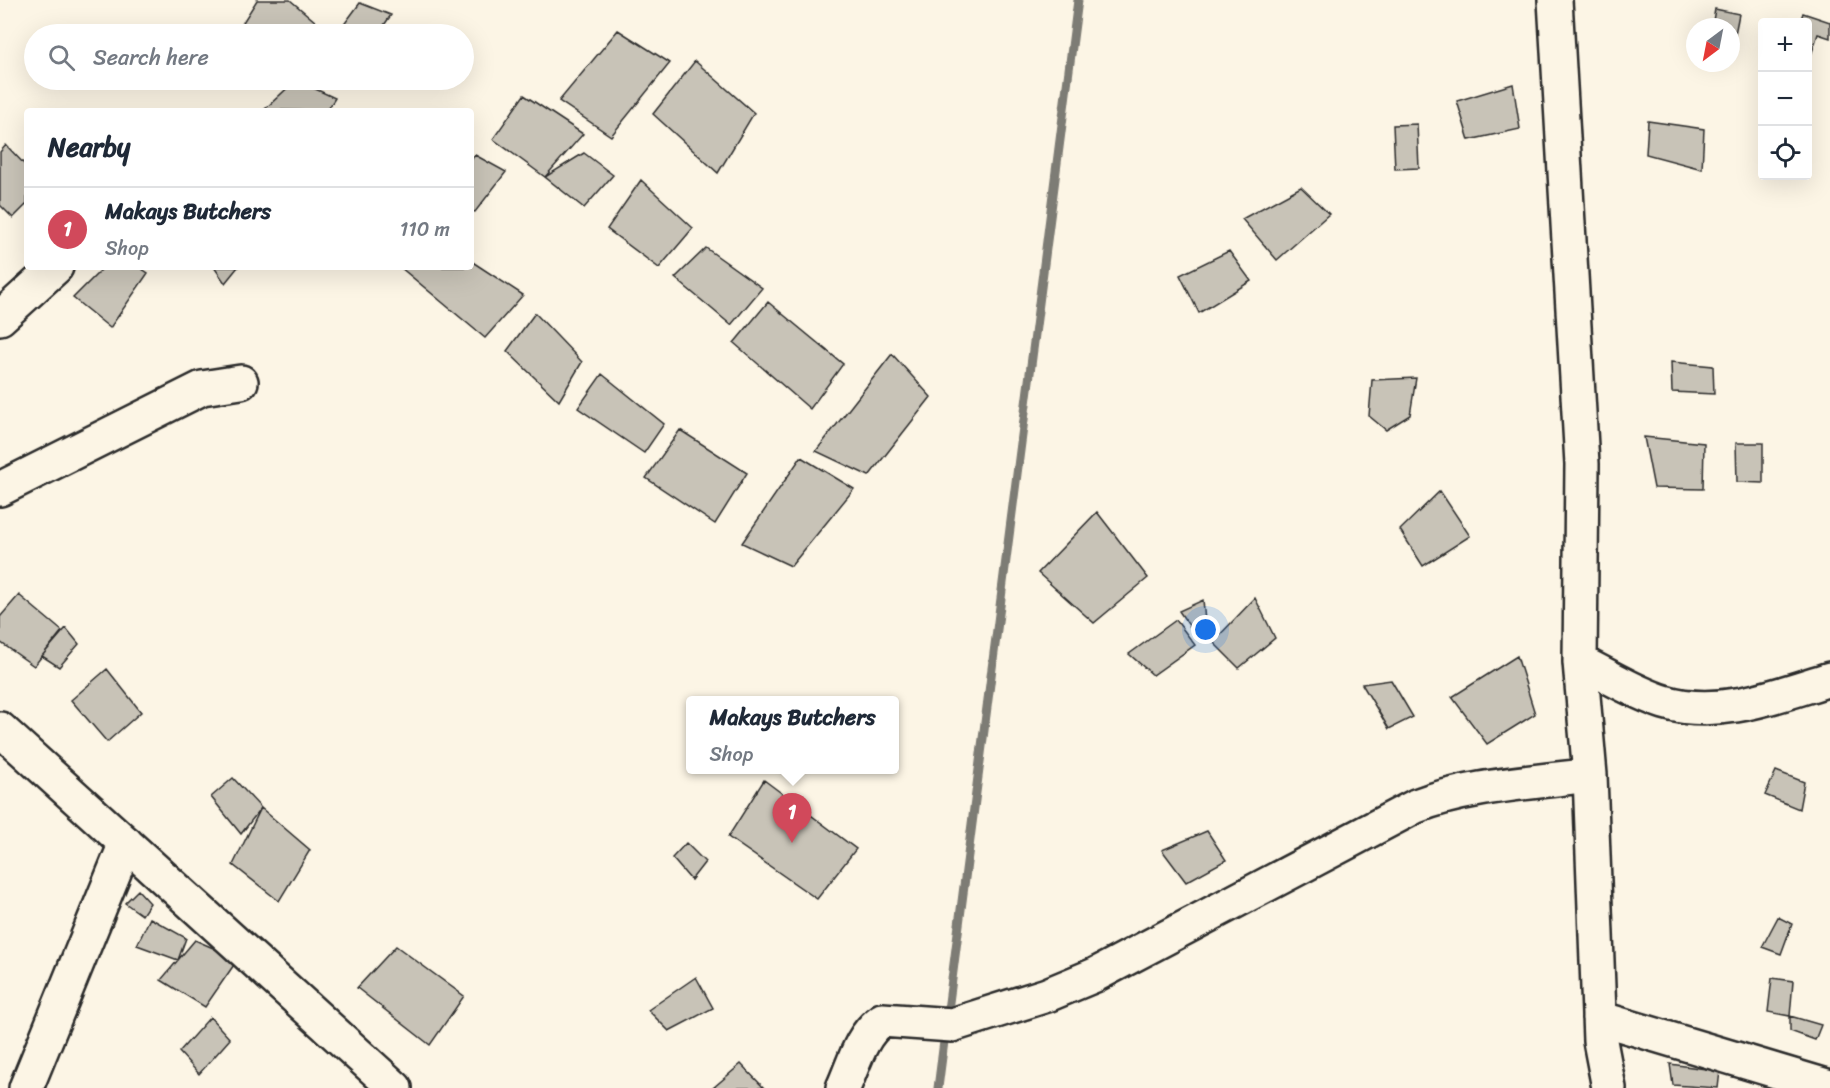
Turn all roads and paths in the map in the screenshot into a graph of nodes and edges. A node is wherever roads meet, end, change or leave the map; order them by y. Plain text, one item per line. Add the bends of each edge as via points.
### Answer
1 (1555, 0) edge
2 (53, 270) edge
3 (0, 318) edge
4 (241, 382) dead end
5 (0, 489) edge
6 (1580, 662) junction
7 (1830, 679) edge
8 (0, 729) edge
9 (1590, 775) junction
10 (126, 843) junction
11 (1599, 1018) junction
12 (1830, 1087) edge
13 (26, 1088) edge
14 (395, 1088) edge
15 (843, 1088) edge
16 (1609, 1088) edge

1 - 6 street via 1582,464
2 - 3 street
4 - 5 street via 202,388
6 - 7 street via 1664,702 1691,707 1722,708
6 - 9 street
8 - 10 street
9 - 11 street
9 - 15 street via 1470,791 1416,806 1095,975 1047,995 952,1025 882,1020 864,1039
10 - 13 street
10 - 14 street
11 - 12 street
11 - 16 street

